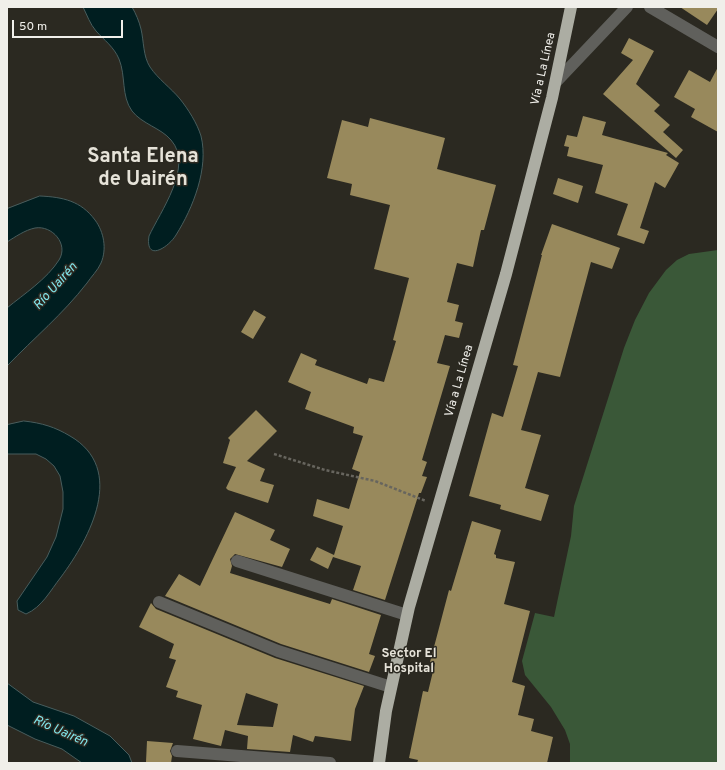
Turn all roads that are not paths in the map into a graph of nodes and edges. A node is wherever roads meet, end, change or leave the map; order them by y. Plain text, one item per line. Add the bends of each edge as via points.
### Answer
1 (571, 7) edge
2 (627, 7) edge
3 (650, 7) edge
4 (718, 47) edge
5 (556, 82) junction
6 (237, 561) dead end
7 (159, 602) dead end
8 (407, 615) junction
9 (391, 687) junction
10 (177, 751) dead end
11 (330, 763) edge
12 (379, 763) edge

1 - 5 highway, Vía a La Línea
2 - 5 street
3 - 4 street
5 - 8 highway, Vía a La Línea via 506,274
6 - 8 street
7 - 9 street via 278,651
8 - 9 highway, Vía a La Línea
9 - 12 highway, Vía a La Línea
10 - 11 street

